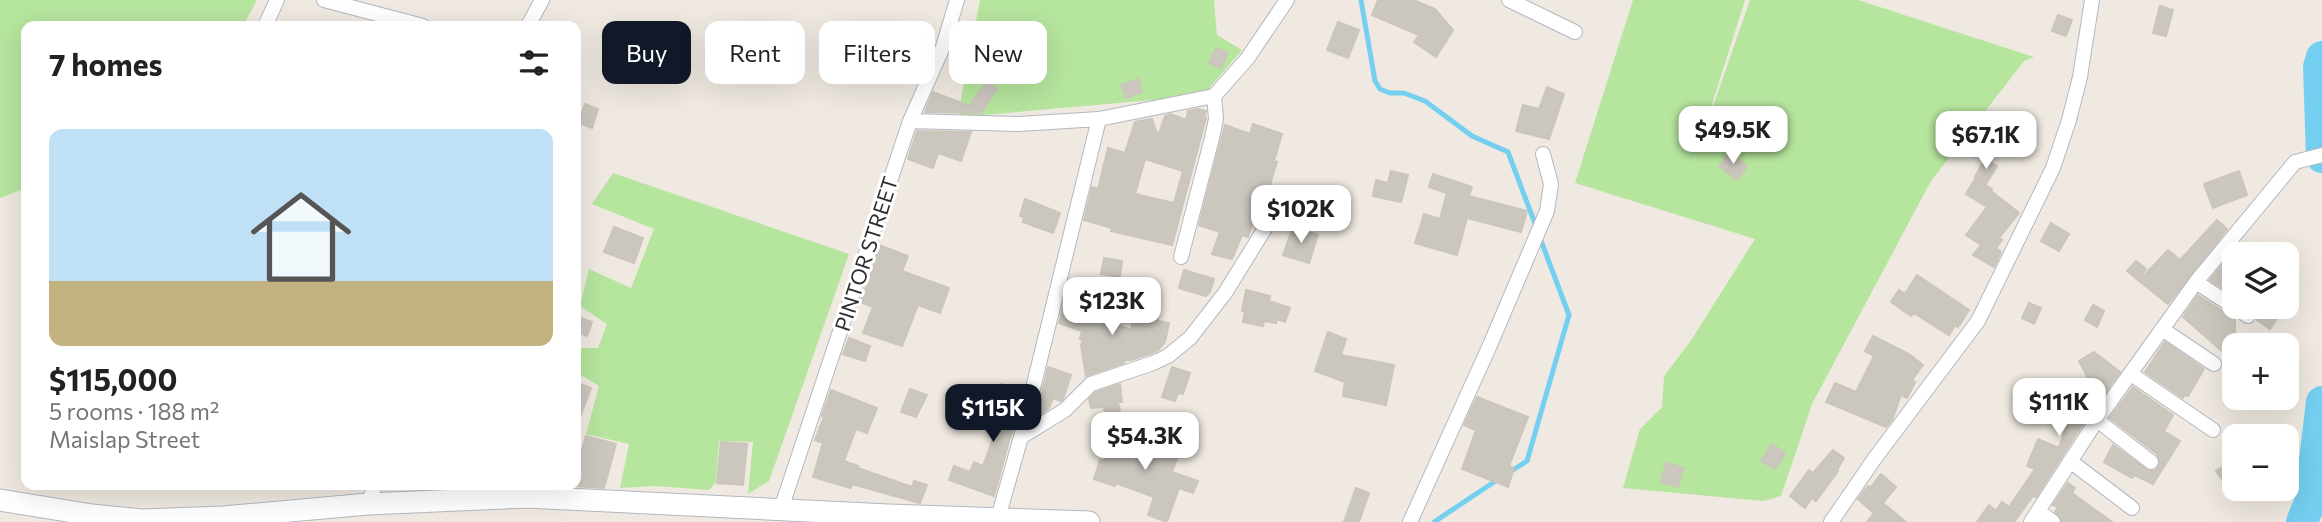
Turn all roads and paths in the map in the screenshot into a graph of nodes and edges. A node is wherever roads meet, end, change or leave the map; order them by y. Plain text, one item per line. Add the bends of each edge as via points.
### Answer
1 (277, 0) edge
2 (324, 0) edge
3 (542, 0) edge
4 (957, 0) edge
5 (1287, 0) edge
6 (1509, 0) edge
7 (2092, 0) edge
8 (267, 21) edge
9 (404, 21) edge
10 (531, 21) edge
11 (1575, 32) dead end
12 (1214, 96) junction
13 (1099, 119) junction
14 (910, 121) junction
15 (1543, 154) dead end
16 (2315, 156) edge
17 (1272, 217) dead end
18 (1181, 257) dead end
19 (2196, 282) junction
20 (2222, 299) edge
21 (2162, 329) junction
22 (2214, 364) dead end
23 (2130, 374) junction
24 (2097, 420) junction
25 (2213, 430) dead end
26 (1021, 438) junction
27 (2070, 461) junction
28 (2151, 462) dead end
29 (371, 494) edge
30 (0, 500) edge
31 (2132, 508) dead end
32 (781, 509) junction
33 (2035, 517) edge
34 (998, 519) junction
35 (1089, 522) edge
36 (1410, 522) edge
37 (1831, 522) edge
38 (2053, 522) edge

1 - 8 street
2 - 9 street
3 - 10 street
4 - 14 street, PINTOR STREET via 943,47
5 - 12 street
6 - 11 street
7 - 37 street via 2080,77 2053,168 1978,321
12 - 13 street
12 - 18 street via 1216,119
13 - 14 street via 1018,124
13 - 26 street
14 - 32 street, PINTOR STREET
15 - 36 street via 1550,184 1547,211
16 - 19 street via 2295,162
17 - 26 street via 1225,293 1190,338 1153,363 1091,384 1065,410
19 - 20 street
19 - 21 street
21 - 22 street
21 - 23 street
23 - 24 street
23 - 25 street
24 - 27 street
24 - 28 street
26 - 34 street
27 - 31 street
27 - 33 street
29 - 30 main road via 223,517 142,520
29 - 32 main road
32 - 34 main road
33 - 38 street
34 - 35 main road

